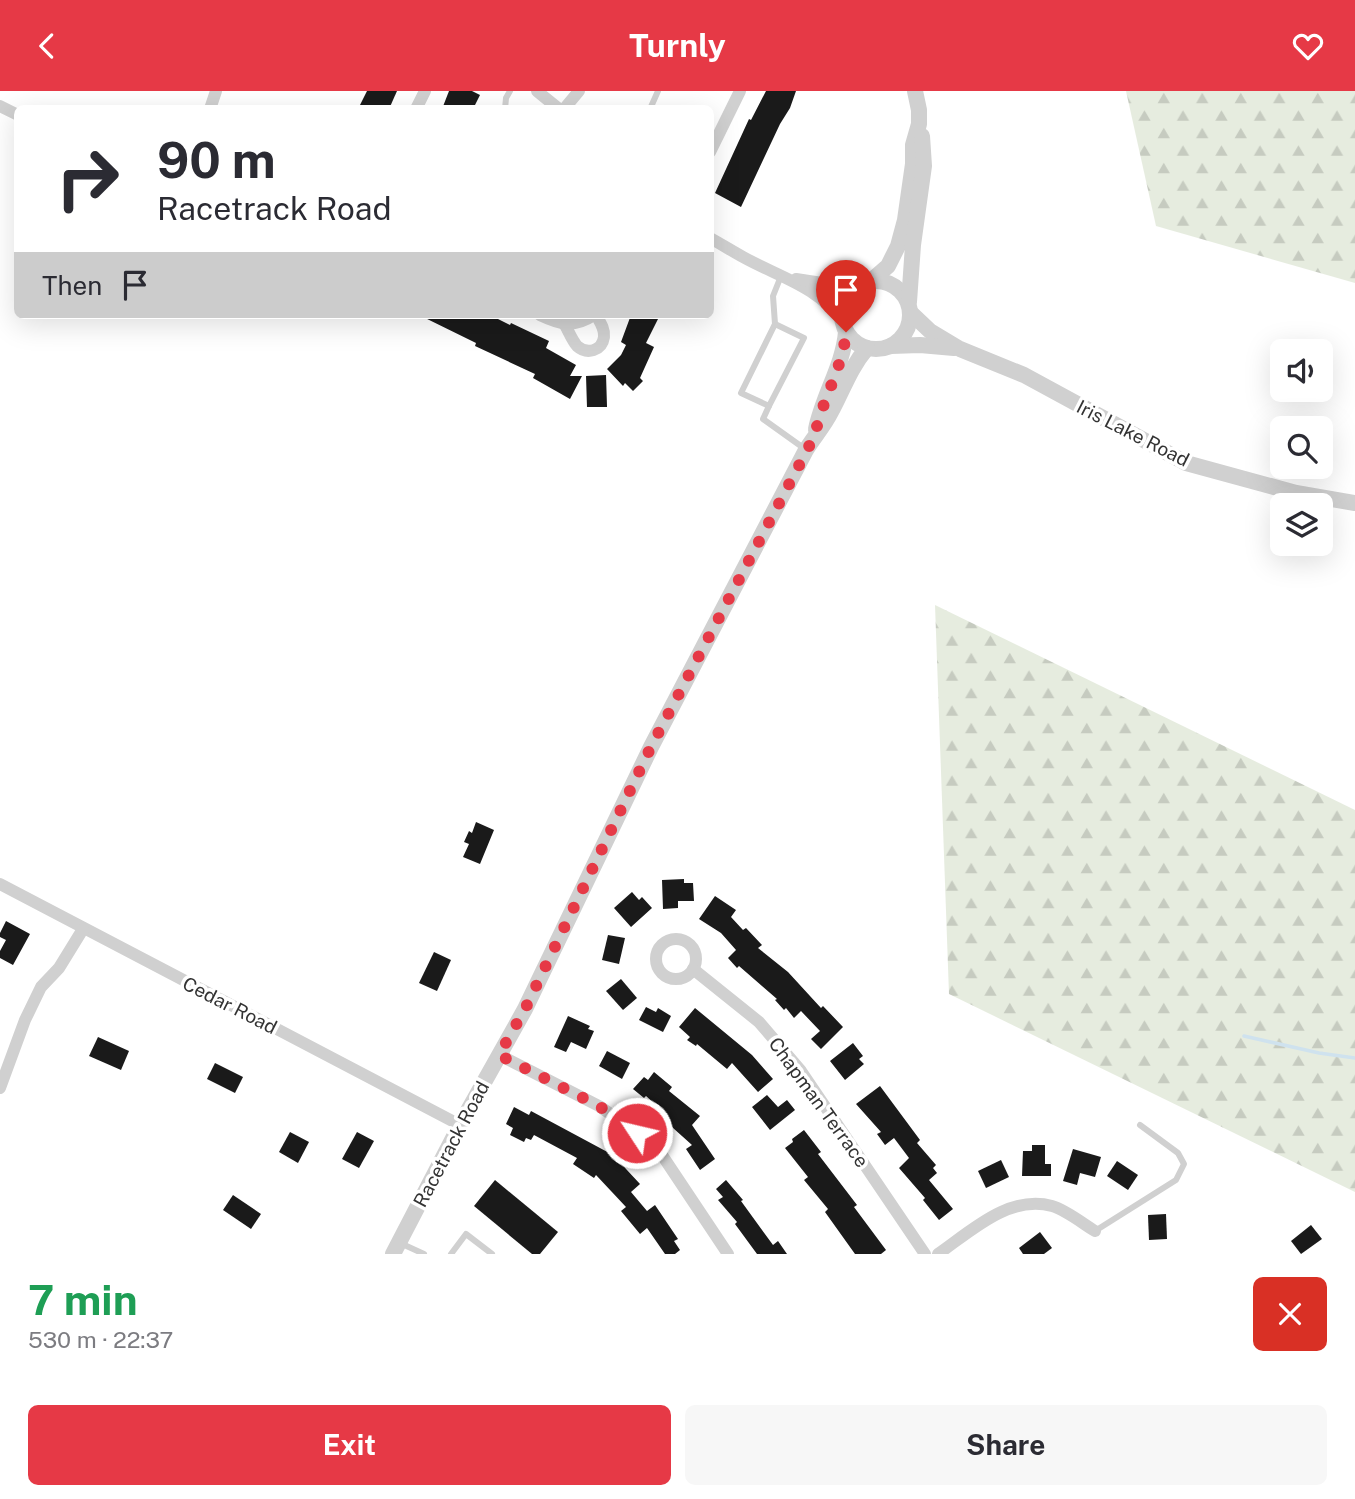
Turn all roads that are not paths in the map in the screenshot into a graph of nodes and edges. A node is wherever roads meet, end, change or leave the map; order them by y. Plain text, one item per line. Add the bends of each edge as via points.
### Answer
1 (537, 91) edge
2 (579, 91) edge
3 (740, 91) edge
4 (915, 91) edge
5 (556, 105) edge
6 (566, 105) edge
7 (919, 124) junction
8 (714, 144) edge
9 (714, 239) edge
10 (787, 277) junction
11 (867, 281) junction
12 (910, 308) junction
13 (550, 319) edge
14 (586, 319) edge
15 (597, 319) edge
16 (775, 324) junction
17 (565, 325) junction
18 (844, 326) junction
19 (765, 345) junction
20 (891, 346) junction
21 (867, 348) junction
22 (773, 349) dead end
23 (960, 349) junction
24 (758, 359) junction
25 (765, 363) dead end
26 (751, 373) junction
27 (758, 377) dead end
28 (769, 406) junction
29 (815, 435) junction
30 (806, 450) junction
31 (1355, 503) edge
32 (0, 884) edge
33 (83, 929) junction
34 (693, 969) dead end
35 (499, 1055) junction
36 (0, 1088) edge
37 (460, 1125) junction
38 (1140, 1125) dead end
39 (1095, 1231) joint
40 (396, 1248) edge
41 (424, 1254) edge
42 (451, 1254) edge
43 (492, 1254) edge
44 (729, 1254) edge
45 (925, 1254) edge
46 (938, 1254) edge

1 - 5 street
2 - 6 street
3 - 8 street
4 - 7 street
7 - 11 street via 898,246 888,266
7 - 12 street via 925,166 913,245
9 - 10 street
10 - 11 street via 835,285
10 - 16 lane via 774,296
10 - 18 street via 831,305
11 - 12 street via 894,285
11 - 18 street via 845,299
12 - 20 street via 906,333
12 - 23 street, Iris Lake Road via 930,331
13 - 17 street
14 - 17 street
15 - 17 street via 604,338 594,351 578,347
16 - 19 lane
16 - 28 lane via 804,338 790,357
18 - 21 street via 851,339
18 - 29 street, Racetrack Road via 839,365
19 - 22 lane
19 - 24 lane
20 - 21 street
20 - 23 street, Iris Lake Road
21 - 29 street, Racetrack Road
23 - 31 street, Iris Lake Road via 1024,375 1186,463 1296,493
24 - 25 lane
24 - 26 lane
26 - 27 lane
26 - 28 lane via 741,393
28 - 30 lane via 763,419
29 - 30 street, Racetrack Road
30 - 35 street, Racetrack Road via 651,747
32 - 33 street, Cedar Road
33 - 36 street via 41,987
33 - 37 street, Cedar Road
34 - 45 street, Chapman Terrace via 759,1022 801,1071
35 - 37 street, Racetrack Road
35 - 44 street via 599,1106 656,1146
37 - 40 street, Racetrack Road
38 - 39 lane via 1178,1153 1184,1164 1176,1180
39 - 46 street via 1053,1206 1022,1205 992,1217
40 - 41 lane
42 - 43 lane via 466,1234

